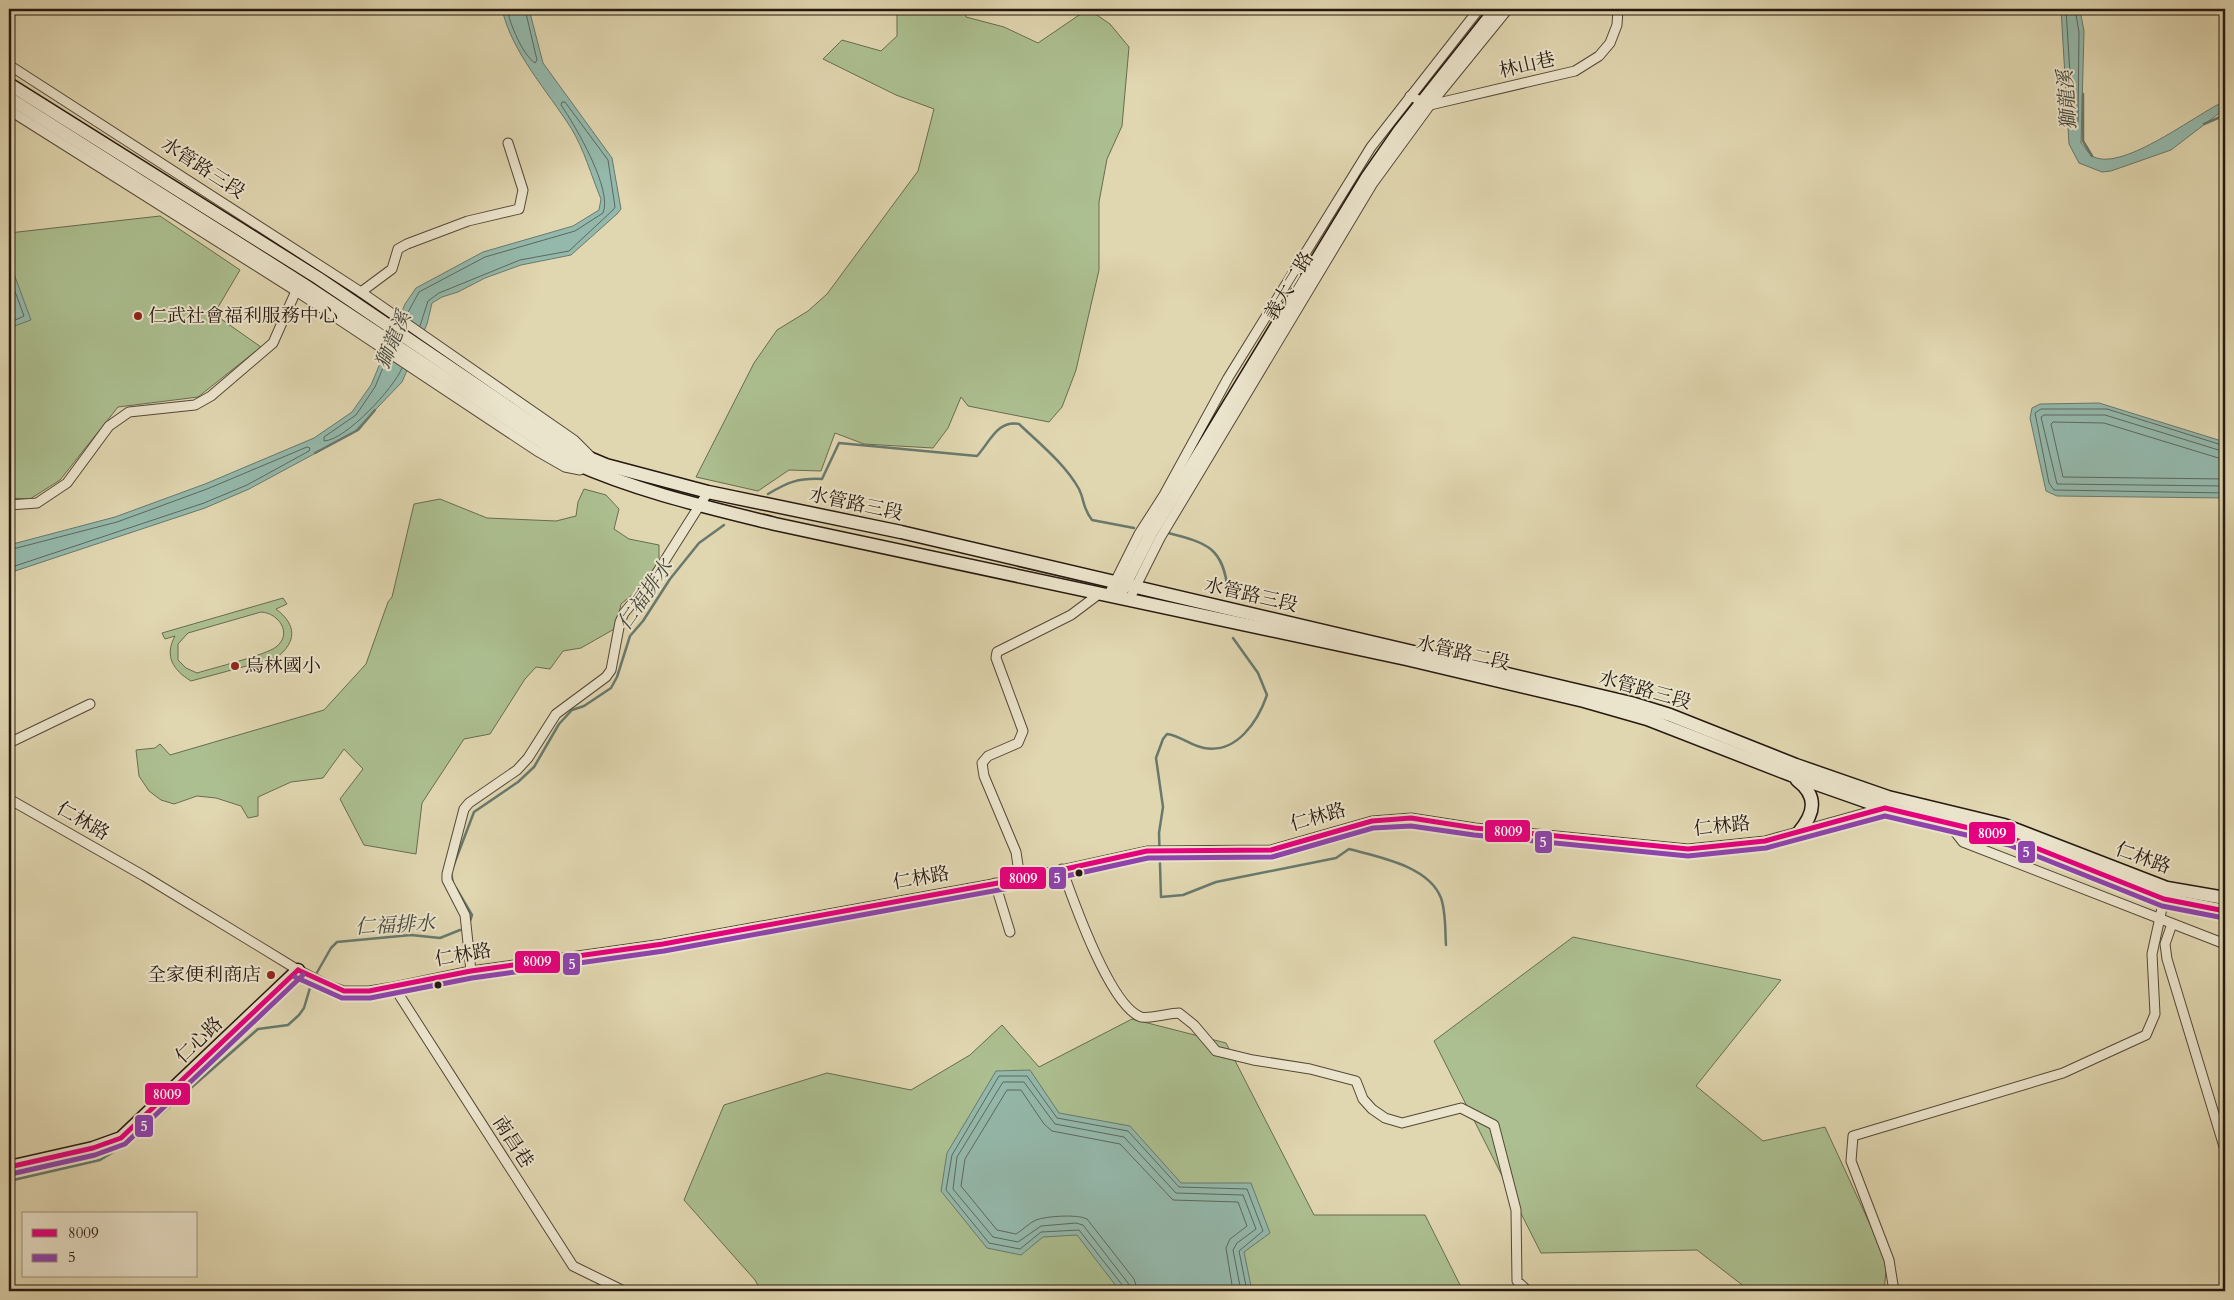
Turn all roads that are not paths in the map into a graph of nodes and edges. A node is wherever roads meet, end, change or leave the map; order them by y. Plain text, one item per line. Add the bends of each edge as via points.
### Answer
1 (1479, 9) edge
2 (1496, 9) edge
3 (1508, 9) edge
4 (1618, 9) edge
5 (9, 65) edge
6 (9, 84) edge
7 (1410, 96) junction
8 (9, 98) edge
9 (1426, 103) junction
10 (9, 110) edge
11 (508, 143) dead end
12 (322, 274) junction
13 (301, 289) junction
14 (361, 292) junction
15 (368, 319) junction
16 (437, 364) junction
17 (708, 492) junction
18 (9, 505) edge
19 (700, 506) junction
20 (1124, 585) junction
21 (1113, 597) junction
22 (90, 704) dead end
23 (9, 743) edge
24 (1791, 775) junction
25 (9, 799) edge
26 (1886, 803) junction
27 (1948, 823) junction
28 (1799, 832) junction
29 (1062, 869) junction
30 (1020, 879) junction
31 (995, 883) junction
32 (2225, 898) edge
33 (2164, 899) junction
34 (2225, 911) edge
35 (2160, 919) junction
36 (2172, 924) junction
37 (1010, 932) dead end
38 (2225, 944) edge
39 (471, 971) junction
40 (303, 972) junction
41 (394, 987) junction
42 (2225, 1150) edge
43 (9, 1167) edge
44 (624, 1291) edge
45 (1528, 1291) edge
46 (1894, 1291) edge

1 - 7 street, 義大二路
2 - 9 main road, 義大二路
3 - 9 street, 義大二路
4 - 9 street, 林山巷 via 1610,43 1599,56 1575,71
5 - 12 street, 水管路三段
6 - 12 main road, 水管路三段
7 - 9 street
7 - 20 street, 義大二路 via 1371,147 1228,378 1164,495 1138,534
8 - 13 main road
9 - 20 main road, 義大二路 via 1366,179 1151,533
10 - 13 street
11 - 14 street via 523,190 519,209 468,221 407,244 398,249 392,269
12 - 13 street
12 - 14 street, 水管路三段
12 - 15 main road, 水管路三段
13 - 15 main road
13 - 18 street via 273,343 211,396 195,405 122,415 109,426 67,483 36,503
14 - 15 street, 水管路三段
15 - 16 main road
15 - 16 street
16 - 17 main road, 水管路三段 via 575,452 595,461
16 - 19 main road, 水管路三段 via 572,462 602,476
17 - 19 street
17 - 20 main road, 水管路三段 via 901,532
19 - 21 main road, 水管路三段
19 - 39 street via 655,576 624,613 611,670 606,677 556,714 517,770 464,809 447,880 465,915
20 - 21 main road, 義大二路
20 - 26 main road, 水管路三段 via 1631,703 1670,715
21 - 24 main road, 水管路二段 via 1406,659 1584,701 1665,726
21 - 30 street via 997,652 996,658 1023,731 1018,743 988,756 982,763 984,776 1016,852
22 - 23 street
24 - 26 main road
24 - 28 main road via 1810,793 1812,807 1809,820
25 - 40 street, 仁林路
26 - 27 main road, 仁林路
26 - 28 street, 仁林路
26 - 32 main road, 仁林路 via 2004,825 2167,888
27 - 33 main road, 仁林路 via 2010,838
27 - 35 street via 1962,842
28 - 29 street, 仁林路 via 1765,841 1688,849 1475,828 1411,818 1372,821 1271,850 1147,851
29 - 30 street, 仁林路
29 - 45 street via 1084,930 1110,980 1131,1011 1143,1018 1179,1013 1216,1051 1310,1068 1356,1081 1363,1099 1385,1118 1402,1123 1461,1108 1494,1126 1516,1210 1517,1281
30 - 31 street, 仁林路
31 - 37 street
31 - 39 street, 仁林路 via 662,944
33 - 34 main road, 仁林路
33 - 35 street
35 - 36 street
35 - 46 street via 2152,954 2155,1014 2146,1035 2063,1073 1853,1136 1851,1161 1889,1260
36 - 38 street
36 - 42 street via 2165,944 2167,958
39 - 41 street, 仁林路
40 - 41 street, 仁林路 via 344,991
40 - 43 main road, 仁心路 via 121,1138 93,1148
41 - 44 street, 南昌巷 via 573,1266

